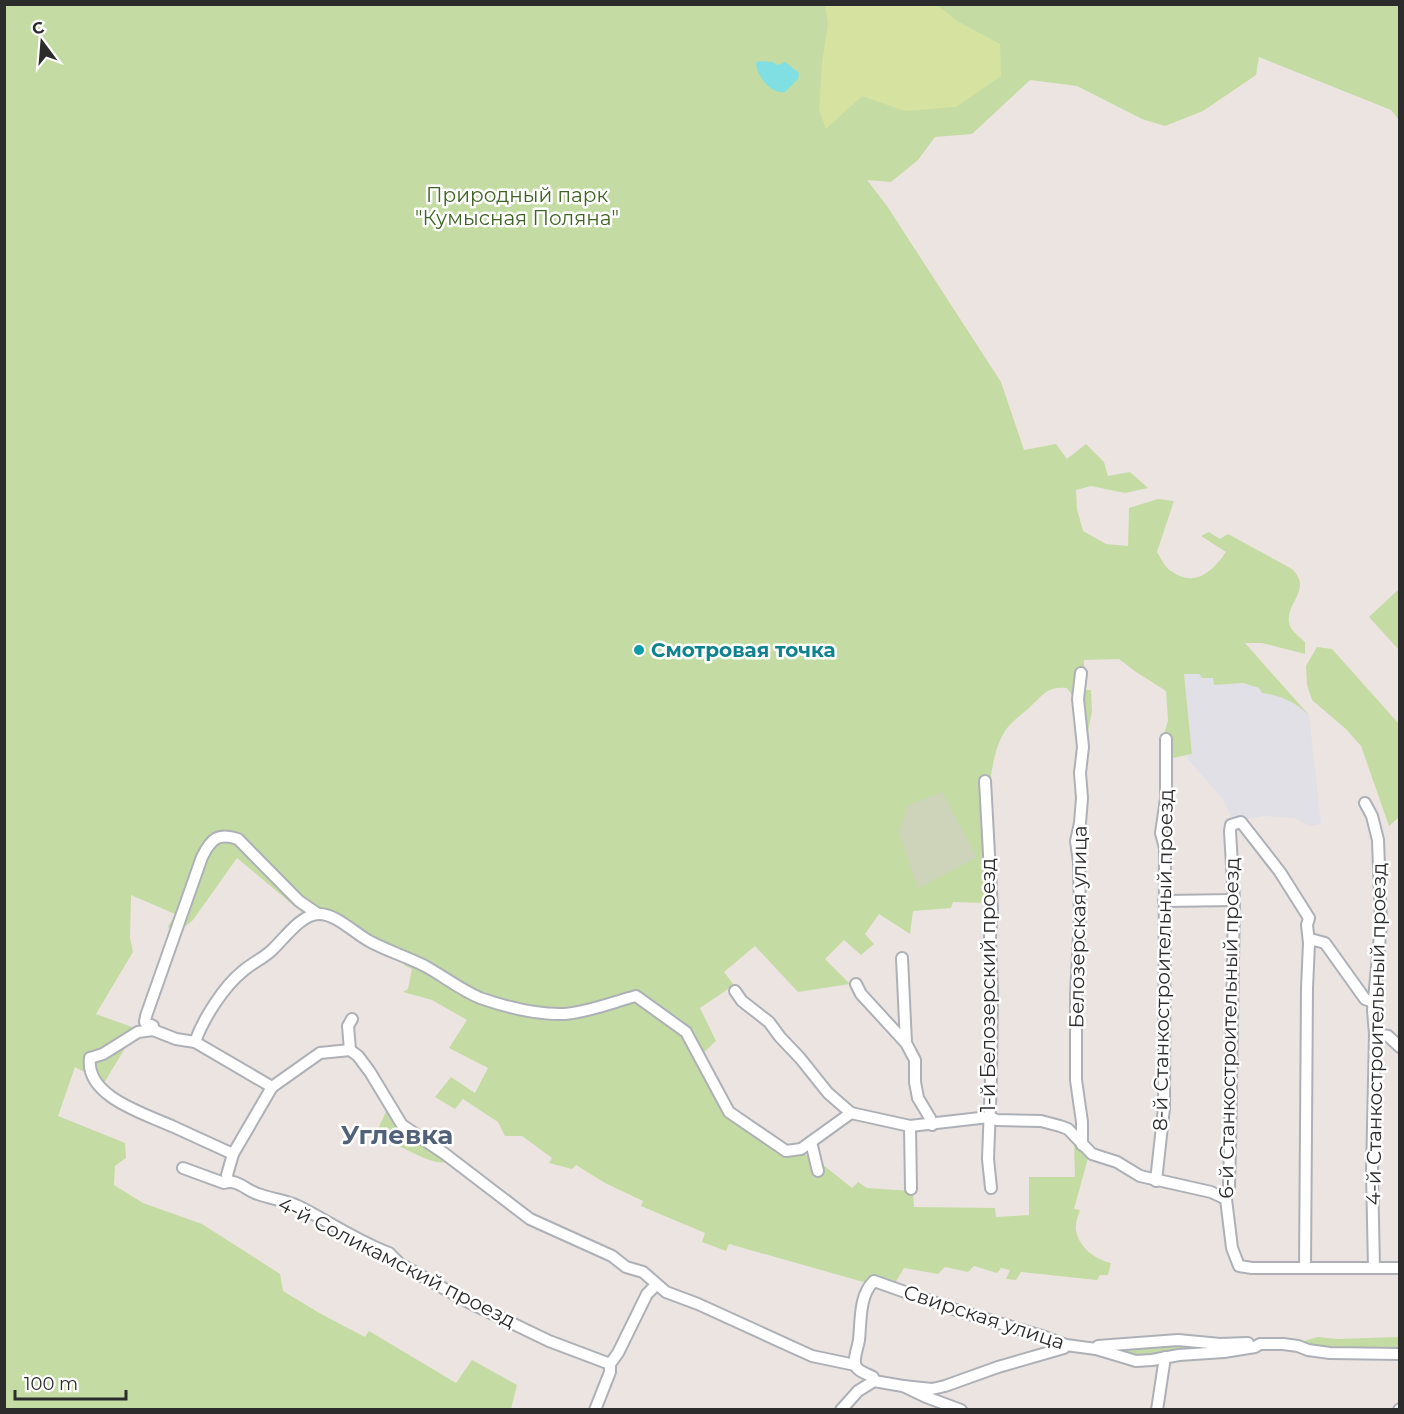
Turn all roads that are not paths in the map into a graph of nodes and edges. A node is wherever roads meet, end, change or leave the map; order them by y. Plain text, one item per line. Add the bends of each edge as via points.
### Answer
1 (1081, 673) dead end
2 (1167, 739) dead end
3 (985, 781) dead end
4 (1365, 803) dead end
5 (1233, 900) junction
6 (1164, 901) junction
7 (318, 914) junction
8 (1309, 943) junction
9 (902, 958) dead end
10 (856, 984) dead end
11 (735, 991) dead end
12 (1373, 1002) junction
13 (352, 1019) dead end
14 (153, 1030) junction
15 (1375, 1034) junction
16 (195, 1042) junction
17 (906, 1043) junction
18 (1400, 1047) edge
19 (350, 1050) junction
20 (272, 1087) junction
21 (851, 1113) junction
22 (989, 1118) junction
23 (932, 1125) junction
24 (910, 1126) junction
25 (811, 1142) junction
26 (1082, 1144) junction
27 (233, 1154) junction
28 (183, 1168) dead end
29 (818, 1171) dead end
30 (228, 1181) junction
31 (1156, 1181) junction
32 (991, 1188) dead end
33 (911, 1189) dead end
34 (1226, 1199) junction
35 (1305, 1268) junction
36 (1374, 1268) junction
37 (1400, 1268) edge
38 (656, 1285) junction
39 (1260, 1344) junction
40 (1066, 1345) junction
41 (1096, 1349) junction
42 (1400, 1354) edge
43 (1165, 1357) junction
44 (610, 1364) junction
45 (855, 1365) junction
46 (874, 1381) junction
47 (903, 1386) junction
48 (595, 1410) edge
49 (841, 1410) edge
50 (962, 1410) edge
51 (1157, 1410) edge

1 - 26 street, Белозерская улица via 1076,1080
2 - 6 street, 8-й Станкостроительный проезд via 1161,834 1165,848
3 - 22 street, 1-й Белозерский проезд via 992,909
4 - 12 street, 4-й Станкостроительный проезд via 1378,840 1381,924
5 - 6 street
5 - 8 street, 6-й Станкостроительный проезд via 1230,831 1231,825 1240,822 1280,872 1309,918
5 - 34 street, 6-й Станкостроительный проезд
6 - 31 street, 8-й Станкостроительный проезд via 1164,1108
7 - 14 street via 299,901 238,839 220,836 213,840 202,857 146,1016 145,1022
7 - 16 street via 297,926 230,983
7 - 25 street via 332,917 363,938 479,997 528,1011 565,1014 636,996 686,1032 729,1112 786,1151 801,1149
8 - 12 street via 1314,940 1324,944 1365,999
8 - 35 street
9 - 17 street
10 - 17 street
11 - 21 street via 769,1022 828,1094
12 - 15 street, 4-й Станкостроительный проезд
13 - 19 street via 348,1026
14 - 16 street
14 - 27 street via 138,1032 90,1058 90,1075 127,1108
15 - 18 street via 1388,1036
15 - 36 street, 4-й Станкостроительный проезд
16 - 20 street
17 - 23 street via 915,1060 918,1098
19 - 20 street via 320,1053
19 - 38 street via 370,1072 402,1125 530,1219 643,1272
20 - 27 street
21 - 24 street
21 - 25 street
22 - 23 street
22 - 26 street via 1060,1126
22 - 32 street, 1-й Белозерский проезд via 987,1159
23 - 24 street
24 - 33 street
25 - 29 street
26 - 31 street via 1092,1154
27 - 30 street
28 - 30 street, 4-й Соликамский проезд via 224,1183
30 - 44 street, 4-й Соликамский проезд via 297,1206 389,1253 400,1264 468,1302 549,1341
31 - 34 street via 1200,1189
34 - 35 street, 6-й Станкостроительный проезд via 1232,1248 1239,1266
35 - 36 street
36 - 37 street
38 - 44 street via 647,1294
38 - 45 street via 812,1356
39 - 41 street, Свирская улица via 1164,1341
39 - 42 street, Свирская улица via 1330,1353
39 - 43 street, Свирская улица via 1224,1352
40 - 41 street, Свирская улица
40 - 45 street, Свирская улица via 874,1281 865,1297
40 - 47 street via 945,1386
41 - 43 street, Свирская улица via 1136,1361
43 - 51 street
44 - 48 street
45 - 46 street
46 - 47 street
46 - 49 street via 858,1391
47 - 50 street

